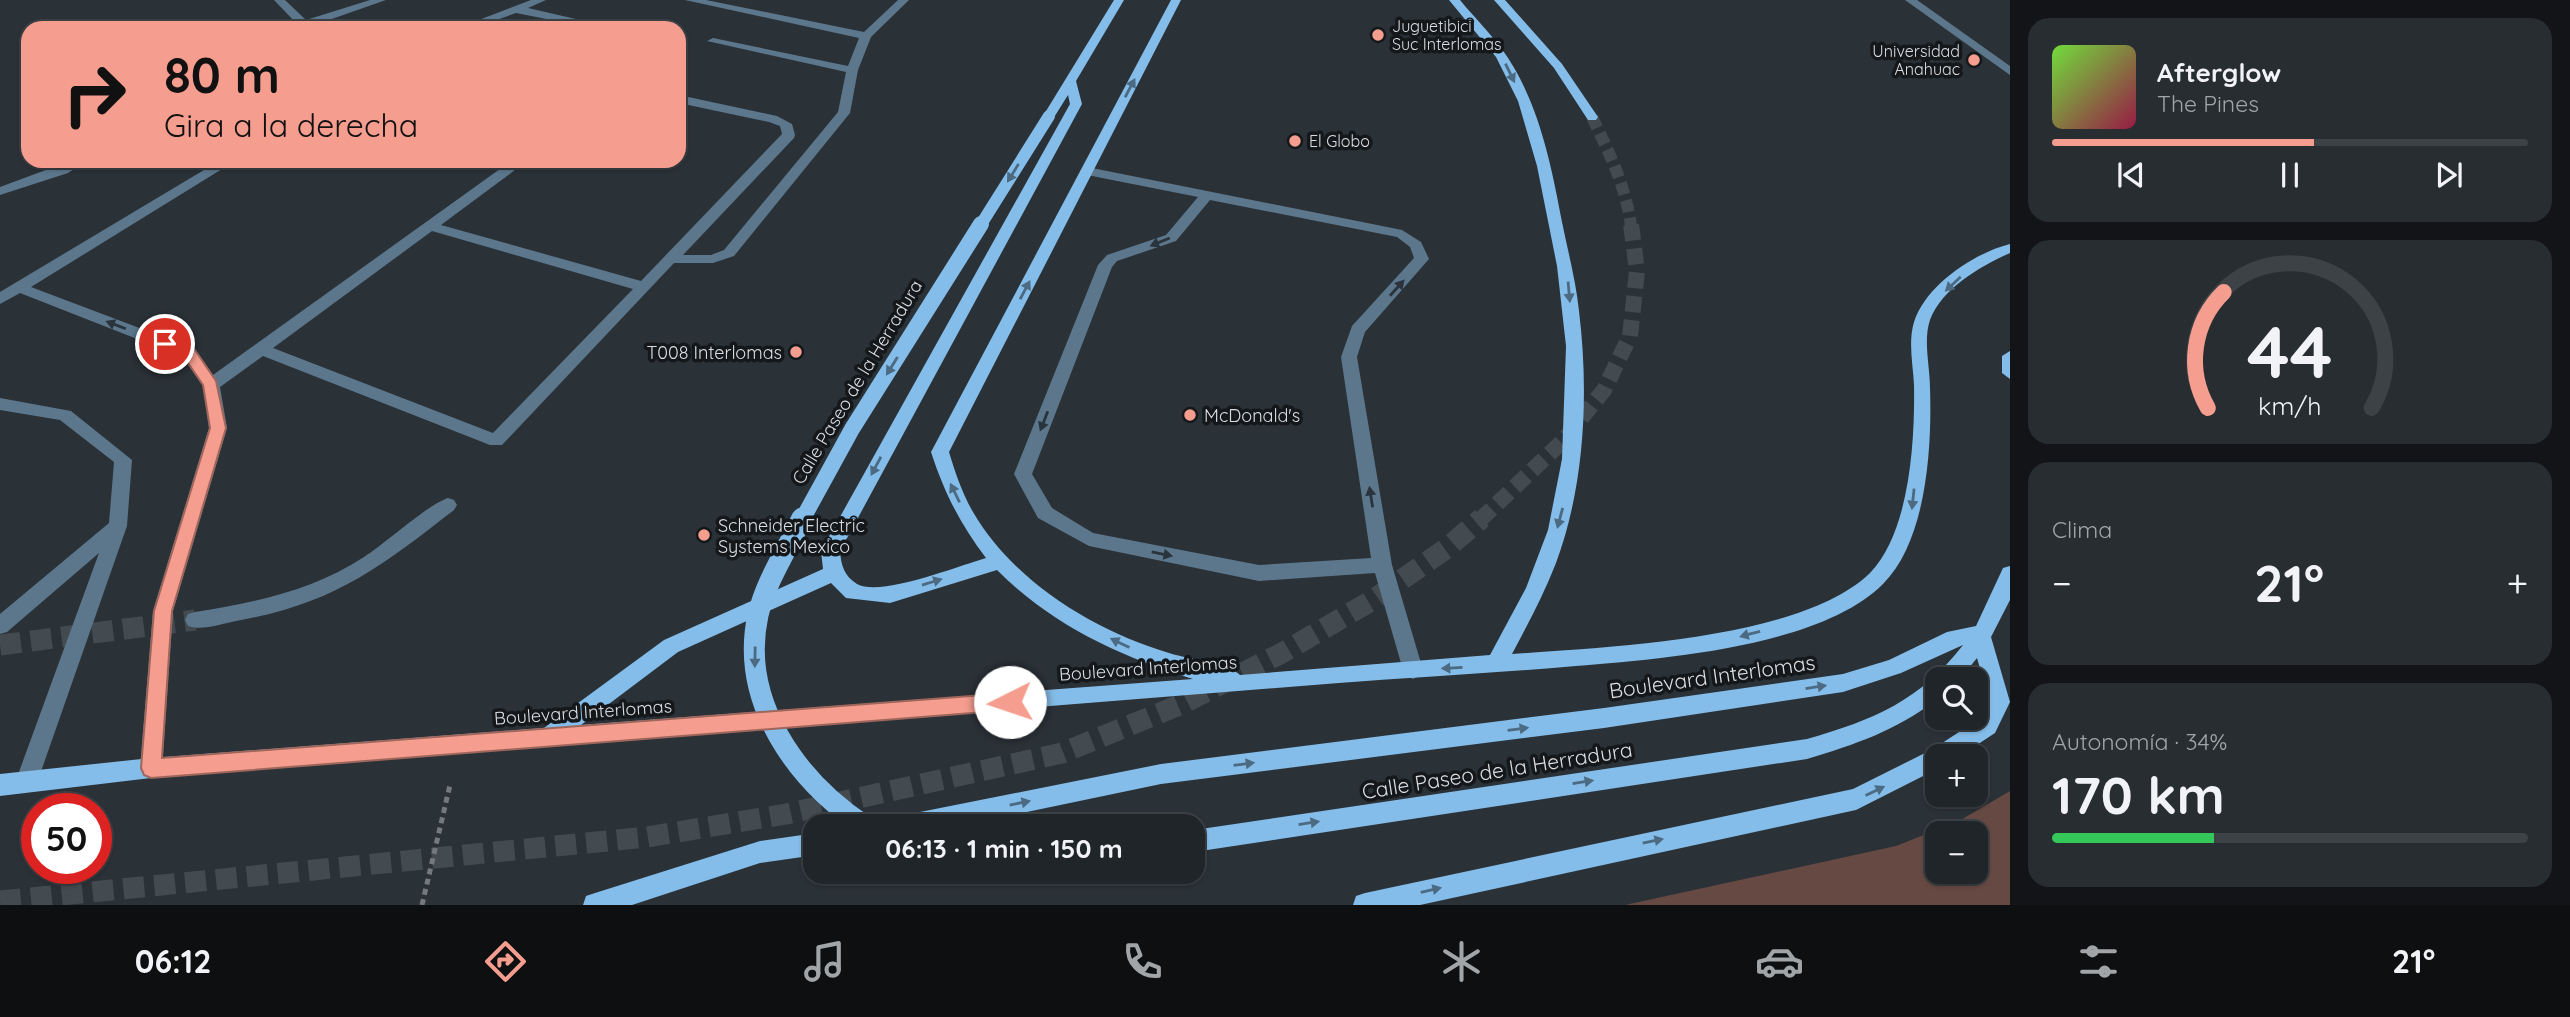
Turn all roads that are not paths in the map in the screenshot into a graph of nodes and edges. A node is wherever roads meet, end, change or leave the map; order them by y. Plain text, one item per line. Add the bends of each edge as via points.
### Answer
1 (279, 0) edge
2 (381, 0) edge
3 (541, 0) edge
4 (690, 0) edge
5 (904, 0) edge
6 (1119, 0) edge
7 (1176, 0) edge
8 (1454, 0) edge
9 (1499, 0) edge
10 (1910, 0) edge
11 (514, 9) junction
12 (298, 21) edge
13 (317, 21) edge
14 (482, 21) edge
15 (574, 21) edge
16 (866, 36) junction
17 (713, 41) dead end
18 (852, 70) junction
19 (2010, 71) edge
20 (1072, 82) junction
21 (686, 101) edge
22 (1591, 117) tunnel mouth
23 (67, 168) edge
24 (217, 168) edge
25 (511, 168) edge
26 (1087, 171) junction
27 (0, 191) edge
28 (1207, 195) junction
29 (433, 227) junction
30 (2010, 248) edge
31 (670, 259) junction
32 (645, 287) junction
33 (20, 288) junction
34 (0, 299) edge
35 (261, 349) junction
36 (2010, 356) edge
37 (2010, 373) edge
38 (211, 385) junction
39 (0, 404) edge
40 (448, 505) dead end
41 (117, 526) junction
42 (1000, 561) junction
43 (1382, 565) junction
44 (833, 573) junction
45 (2009, 579) edge
46 (195, 621) tunnel mouth
47 (0, 626) edge
48 (1980, 634) junction
49 (1495, 665) junction
50 (1958, 667) edge
51 (1413, 670) junction
52 (1255, 682) junction
53 (1925, 696) edge
54 (547, 738) junction
55 (1959, 744) edge
56 (1925, 764) edge
57 (151, 768) junction
58 (0, 780) edge
59 (27, 780) junction
60 (0, 785) edge
61 (844, 814) edge
62 (964, 814) edge
63 (1205, 839) edge
64 (803, 846) edge
65 (595, 905) edge
66 (1365, 905) edge

1 - 12 street
2 - 13 street
3 - 11 street
4 - 16 street
5 - 16 street
6 - 20 main road, Calle Paseo de la Herradura
26 -> 7 main road
8 -> 49 main road via 1508,66 1520,94 1548,183 1568,279 1573,343 1570,460 1562,509 1548,560
9 - 22 main road via 1558,66
10 - 19 street
11 - 14 street
11 - 15 street
16 - 18 street
17 - 18 street
18 - 31 street via 844,113 729,253 713,259
20 -> 44 main road via 1076,104 830,551
20 -> 61 main road, Calle Paseo de la Herradura, bridge via 828,466 766,587 756,627 755,668 765,710 786,752 813,787
21 - 31 street via 772,119 786,124 789,135
23 - 27 street
24 - 33 street
25 - 29 street
26 - 28 street
42 -> 26 main road via 951,488 940,452
43 -> 28 street via 1349,357 1358,330 1422,259 1416,245 1402,234
28 -> 43 street via 1171,238 1112,258 1105,265 1023,474 1045,513 1088,539 1259,573
29 - 32 street
29 - 35 street
30 -> 49 main road, Boulevard Interlomas via 1971,267 1936,299 1923,318 1923,419 1912,512 1877,578 1848,599 1803,618 1717,643
31 - 32 street
32 - 35 street via 496,441
33 - 34 street
38 -> 33 street via 189,353
35 - 38 street
36 - 37 main road
38 - 57 street via 218,428 163,611
39 - 41 street via 65,415 123,460
40 - 46 street via 368,564 322,589 272,606
41 - 47 street
41 - 59 street
44 -> 42 main road via 853,592 890,595
52 -> 42 main road via 1194,671 1137,651 1038,595
43 - 51 street
44 - 54 main road via 671,646
45 - 48 main road via 1996,614
48 - 50 main road via 1975,648
48 - 55 main road via 2000,701 1987,726
62 -> 48 main road, Boulevard Interlomas via 1161,774 1604,718 1843,682 1894,667 1954,638
49 -> 51 main road, Boulevard Interlomas
51 - 52 main road, Boulevard Interlomas
52 - 54 main road, Boulevard Interlomas
63 -> 53 main road, Calle Paseo de la Herradura via 1807,749 1865,732
54 - 57 main road, Boulevard Interlomas
66 -> 56 main road via 1856,799
57 - 59 main road, Boulevard Interlomas
58 - 59 main road, Boulevard Interlomas
59 - 60 main road, Boulevard Interlomas
64 - 65 main road via 760,852

